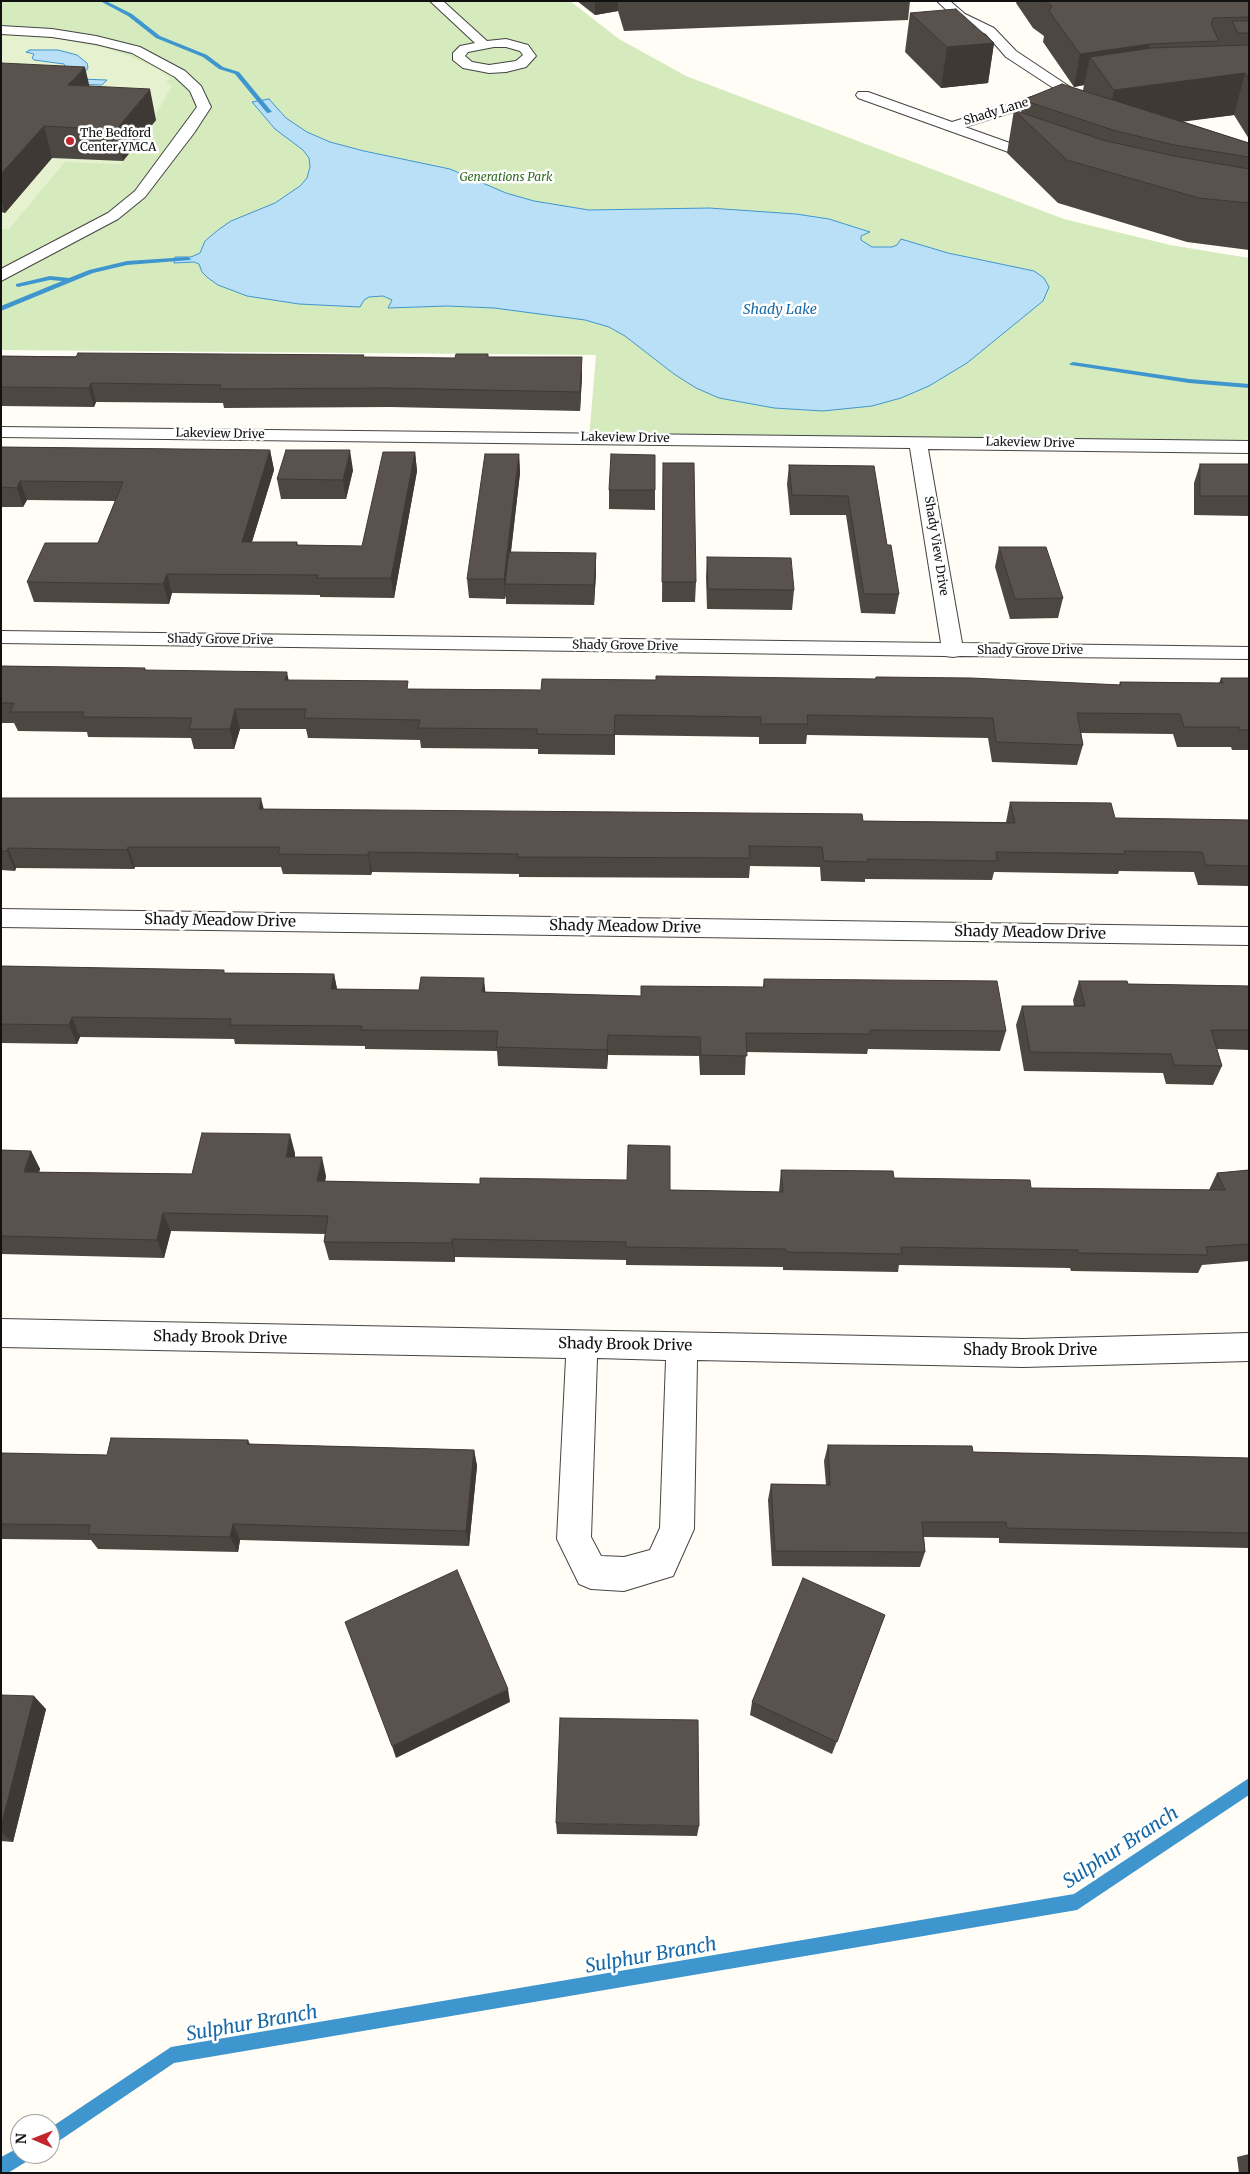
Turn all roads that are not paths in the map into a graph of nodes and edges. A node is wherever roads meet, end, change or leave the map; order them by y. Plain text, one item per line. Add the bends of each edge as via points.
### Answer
1 (436, 1) edge
2 (943, 1) edge
3 (985, 13) dead end
4 (1, 30) edge
5 (990, 32) junction
6 (483, 44) junction
7 (863, 95) dead end
8 (951, 126) junction
9 (1054, 164) edge
10 (1, 276) edge
11 (1, 432) edge
12 (918, 442) junction
13 (1249, 447) edge
14 (1, 637) edge
15 (953, 651) junction
16 (1249, 653) edge
17 (1, 918) edge
18 (1249, 936) edge
19 (1, 1333) edge
20 (582, 1344) junction
21 (682, 1346) junction
22 (1249, 1347) edge

1 - 6 street
2 - 5 street, Shady Lane via 962,17
3 - 5 street, Shady Lane
4 - 10 street via 69,36 136,50 180,74 196,90 204,107 140,194 113,216
5 - 8 street, Shady Lane via 1011,54 1076,93 1043,98
6 - 6 street via 464,49 458,57 468,65 489,69 521,64 530,56 516,45
7 - 8 street, Shady Lane
8 - 9 street, Shady Lane
11 - 12 street, Lakeview Drive
12 - 13 street, Lakeview Drive
12 - 15 street, Shady View Drive
14 - 15 street, Shady Grove Drive
15 - 16 street, Shady Grove Drive
17 - 18 street, Shady Meadow Drive
19 - 20 street, Shady Brook Drive
20 - 21 street, Shady Brook Drive
20 - 21 street via 574,1539 591,1572 624,1574 661,1564 677,1529
21 - 22 street, Shady Brook Drive via 1023,1353

